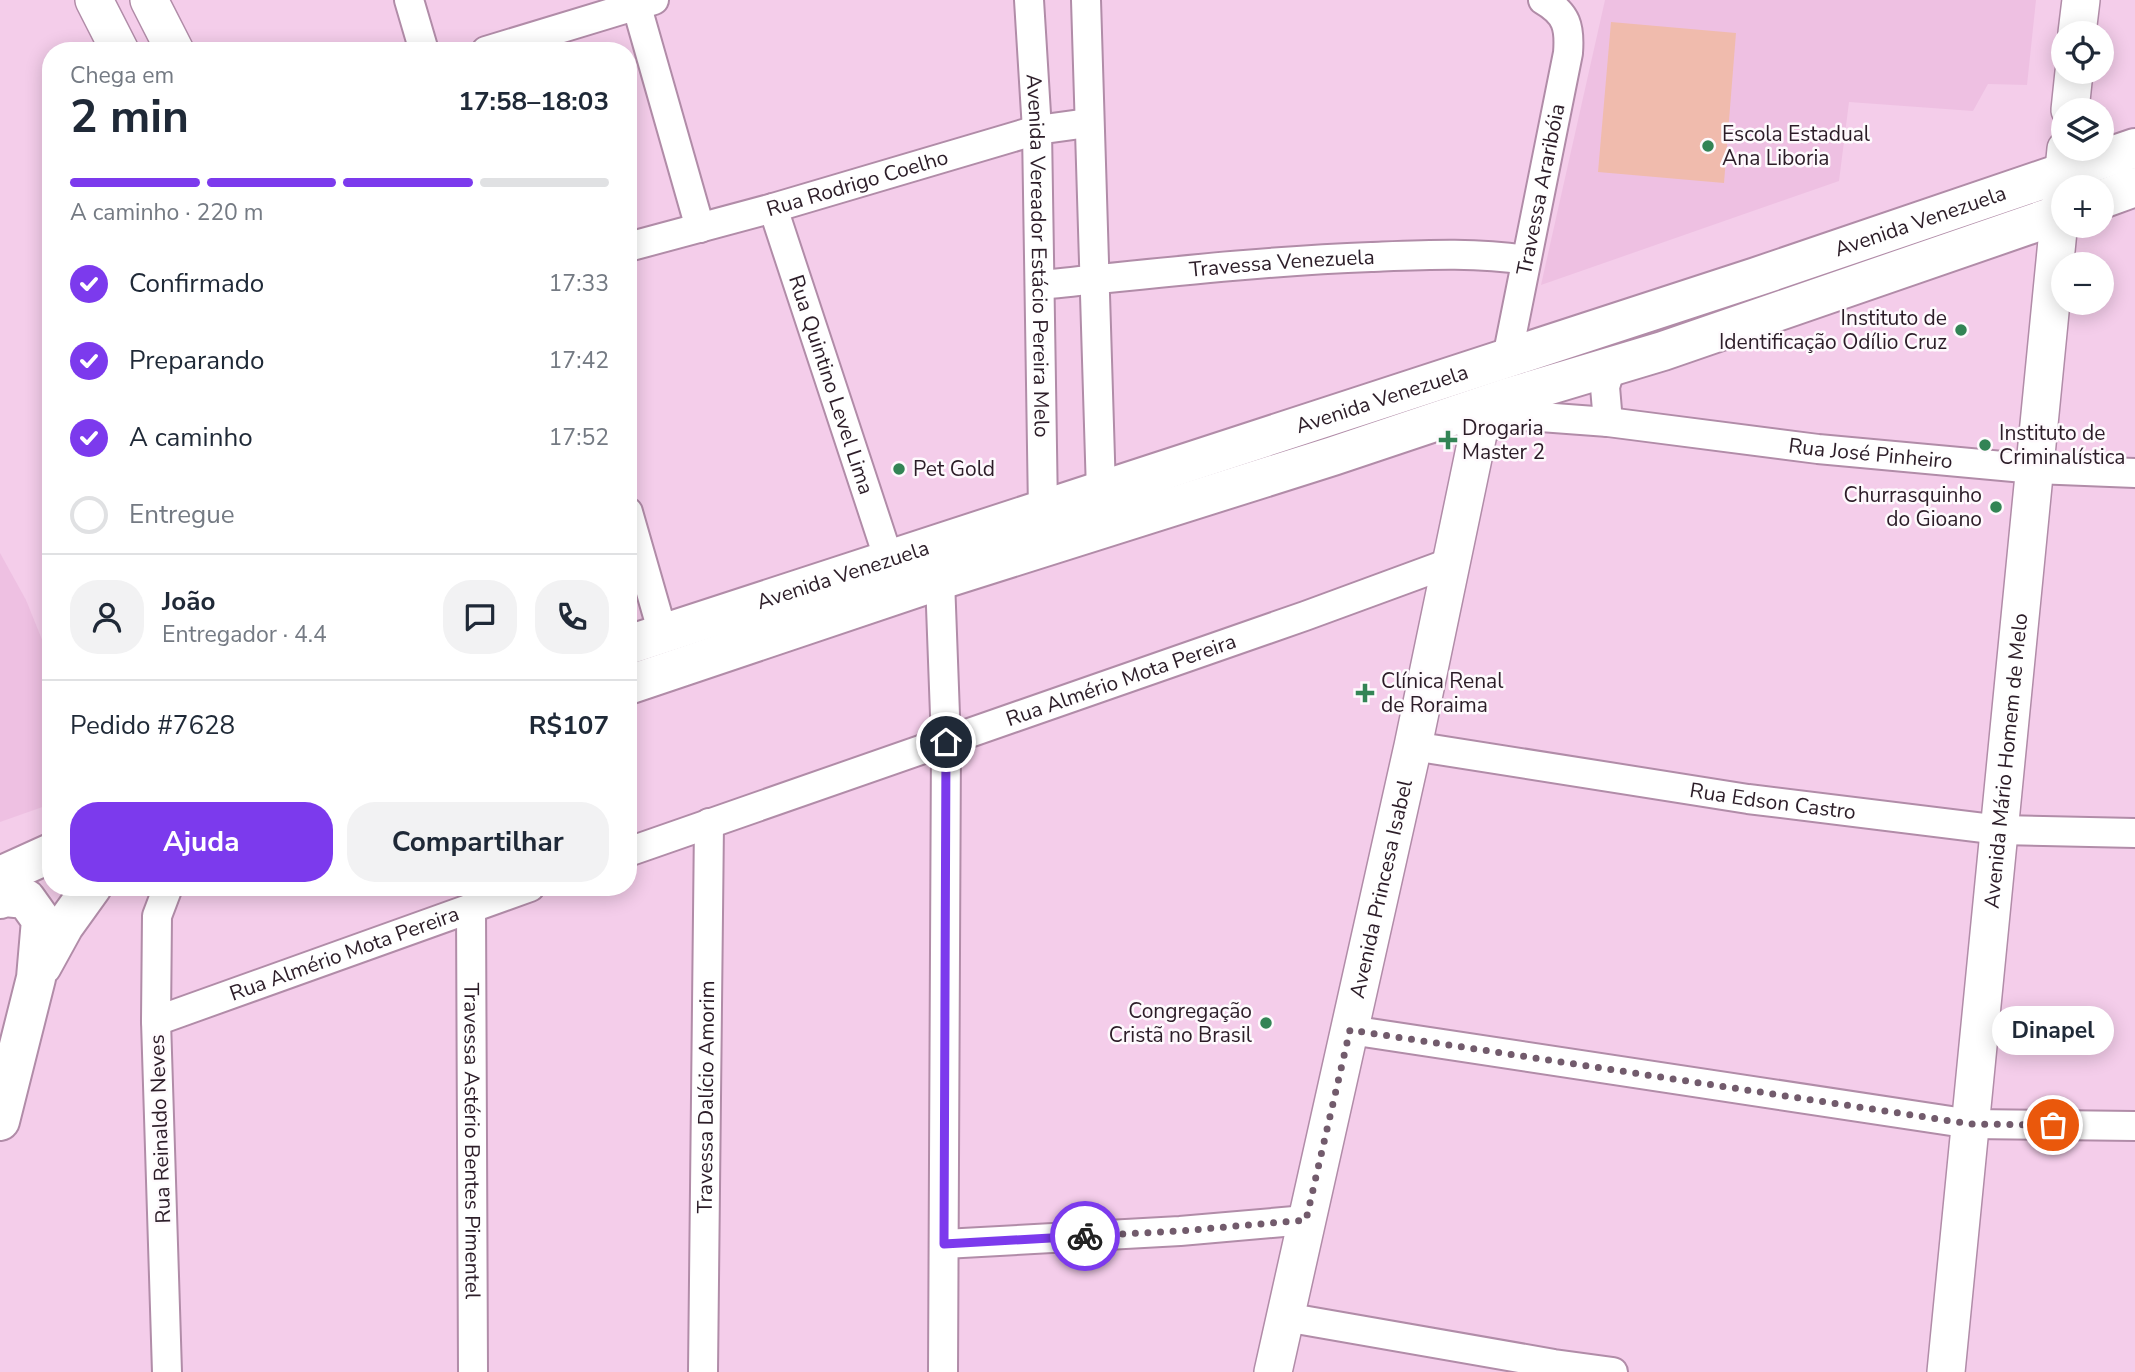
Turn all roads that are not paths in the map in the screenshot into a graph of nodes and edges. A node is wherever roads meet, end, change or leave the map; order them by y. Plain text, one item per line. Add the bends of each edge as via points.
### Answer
1 (94, 0) edge
2 (149, 0) edge
3 (409, 0) edge
4 (1029, 0) edge
5 (1086, 0) edge
6 (1543, 0) edge
7 (2081, 0) edge
8 (642, 2) edge
9 (2078, 21) edge
10 (115, 42) edge
11 (170, 42) edge
12 (421, 42) edge
13 (515, 42) edge
14 (1088, 123) junction
15 (1037, 130) junction
16 (2135, 148) edge
17 (2114, 152) edge
18 (2065, 161) edge
19 (2135, 187) edge
20 (2114, 195) edge
21 (773, 208) junction
22 (2051, 218) edge
23 (700, 228) junction
24 (2059, 238) edge
25 (637, 245) edge
26 (1527, 260) junction
27 (1095, 279) junction
28 (1741, 282) junction
29 (1040, 285) junction
30 (1750, 321) junction
31 (1507, 358) junction
32 (1611, 367) junction
33 (1333, 415) junction
34 (1608, 422) junction
35 (1468, 424) junction
36 (1333, 456) junction
37 (2035, 469) junction
38 (2135, 473) edge
39 (1101, 491) junction
40 (1043, 510) junction
41 (889, 560) junction
42 (1452, 562) junction
43 (637, 576) edge
44 (940, 580) junction
45 (646, 640) edge
46 (637, 682) edge
47 (946, 742) junction
48 (1413, 746) junction
49 (709, 823) junction
50 (2000, 830) junction
51 (2135, 833) edge
52 (637, 849) edge
53 (42, 857) edge
54 (0, 876) edge
55 (86, 896) edge
56 (165, 896) edge
57 (505, 896) edge
58 (0, 899) edge
59 (471, 908) junction
60 (36, 978) junction
61 (156, 1021) junction
62 (1350, 1030) junction
63 (7, 1071) edge
64 (0, 1121) edge
65 (1971, 1124) junction
66 (2135, 1126) edge
67 (1306, 1220) junction
68 (944, 1244) junction
69 (1285, 1317) junction
70 (167, 1372) edge
71 (473, 1372) edge
72 (703, 1372) edge
73 (943, 1372) edge
74 (1273, 1372) edge
75 (1614, 1372) edge
76 (1946, 1372) edge

1 - 10 main road
2 - 11 main road
3 - 12 street
4 - 15 street, Avenida Vereador Estácio Pereira Melo
5 - 14 street
6 - 26 street, Travessa Araribóia via 1555,7 1569,33
7 - 9 main road
8 - 13 street
8 - 23 street
14 - 15 street, Rua Rodrigo Coelho
14 - 27 street
15 - 21 street, Rua Rodrigo Coelho
15 - 29 street, Avenida Vereador Estácio Pereira Melo
16 - 17 highway, Avenida Venezuela
18 - 28 highway, Avenida Venezuela
19 - 20 highway
21 - 23 street, Rua Rodrigo Coelho
21 - 41 street, Rua Quintino Level Lima
22 - 30 highway, Avenida Venezuela
23 - 25 street, Rua Rodrigo Coelho
24 - 37 main road, Avenida Mário Homem de Melo
26 - 27 street, Travessa Venezuela via 1327,258
26 - 31 street, Travessa Araribóia
27 - 29 street, Travessa Venezuela
27 - 39 street
28 - 30 highway via 1771,279 1777,289 1771,306
28 - 31 highway, Avenida Venezuela
29 - 40 street, Avenida Vereador Estácio Pereira Melo
30 - 32 highway, Avenida Venezuela
31 - 33 highway, Avenida Venezuela
32 - 34 street via 1605,387
32 - 35 highway, Avenida Venezuela
33 - 36 highway via 1315,428 1312,441 1317,450
33 - 39 highway, Avenida Venezuela
34 - 35 street, Rua José Pinheiro via 1527,416
34 - 37 street, Rua José Pinheiro via 1818,449
35 - 36 highway, Avenida Venezuela
35 - 42 main road, Avenida Princesa Isabel
36 - 44 highway, Avenida Venezuela
37 - 38 street, Rua José Pinheiro
37 - 50 main road, Avenida Mário Homem de Melo
39 - 40 highway, Avenida Venezuela
40 - 41 highway, Avenida Venezuela
41 - 45 highway, Avenida Venezuela
42 - 47 street, Rua Almério Mota Pereira
42 - 48 main road, Avenida Princesa Isabel
43 - 45 street
44 - 46 highway, Avenida Venezuela
44 - 47 street
47 - 49 street, Rua Almério Mota Pereira
47 - 68 street
48 - 50 street, Rua Edson Castro via 1748,799
48 - 62 main road, Avenida Princesa Isabel
49 - 52 street, Rua Almério Mota Pereira
49 - 72 street, Travessa Dalício Amorim
50 - 51 street, Rua Edson Castro
50 - 65 main road, Avenida Mário Homem de Melo
53 - 54 highway
55 - 60 highway
56 - 61 street, Rua Reinaldo Neves via 157,916
57 - 59 street, Rua Almério Mota Pereira
58 - 60 highway via 26,900 40,920
59 - 61 street, Rua Almério Mota Pereira
59 - 71 street, Travessa Astério Bentes Pimentel
60 - 63 highway
61 - 70 street, Rua Reinaldo Neves
62 - 65 street
62 - 67 main road, Avenida Princesa Isabel
63 - 64 highway
65 - 66 street
65 - 76 main road, Avenida Mário Homem de Melo
67 - 68 street
67 - 69 main road, Avenida Princesa Isabel
68 - 73 street
69 - 74 main road, Avenida Princesa Isabel
69 - 75 street

